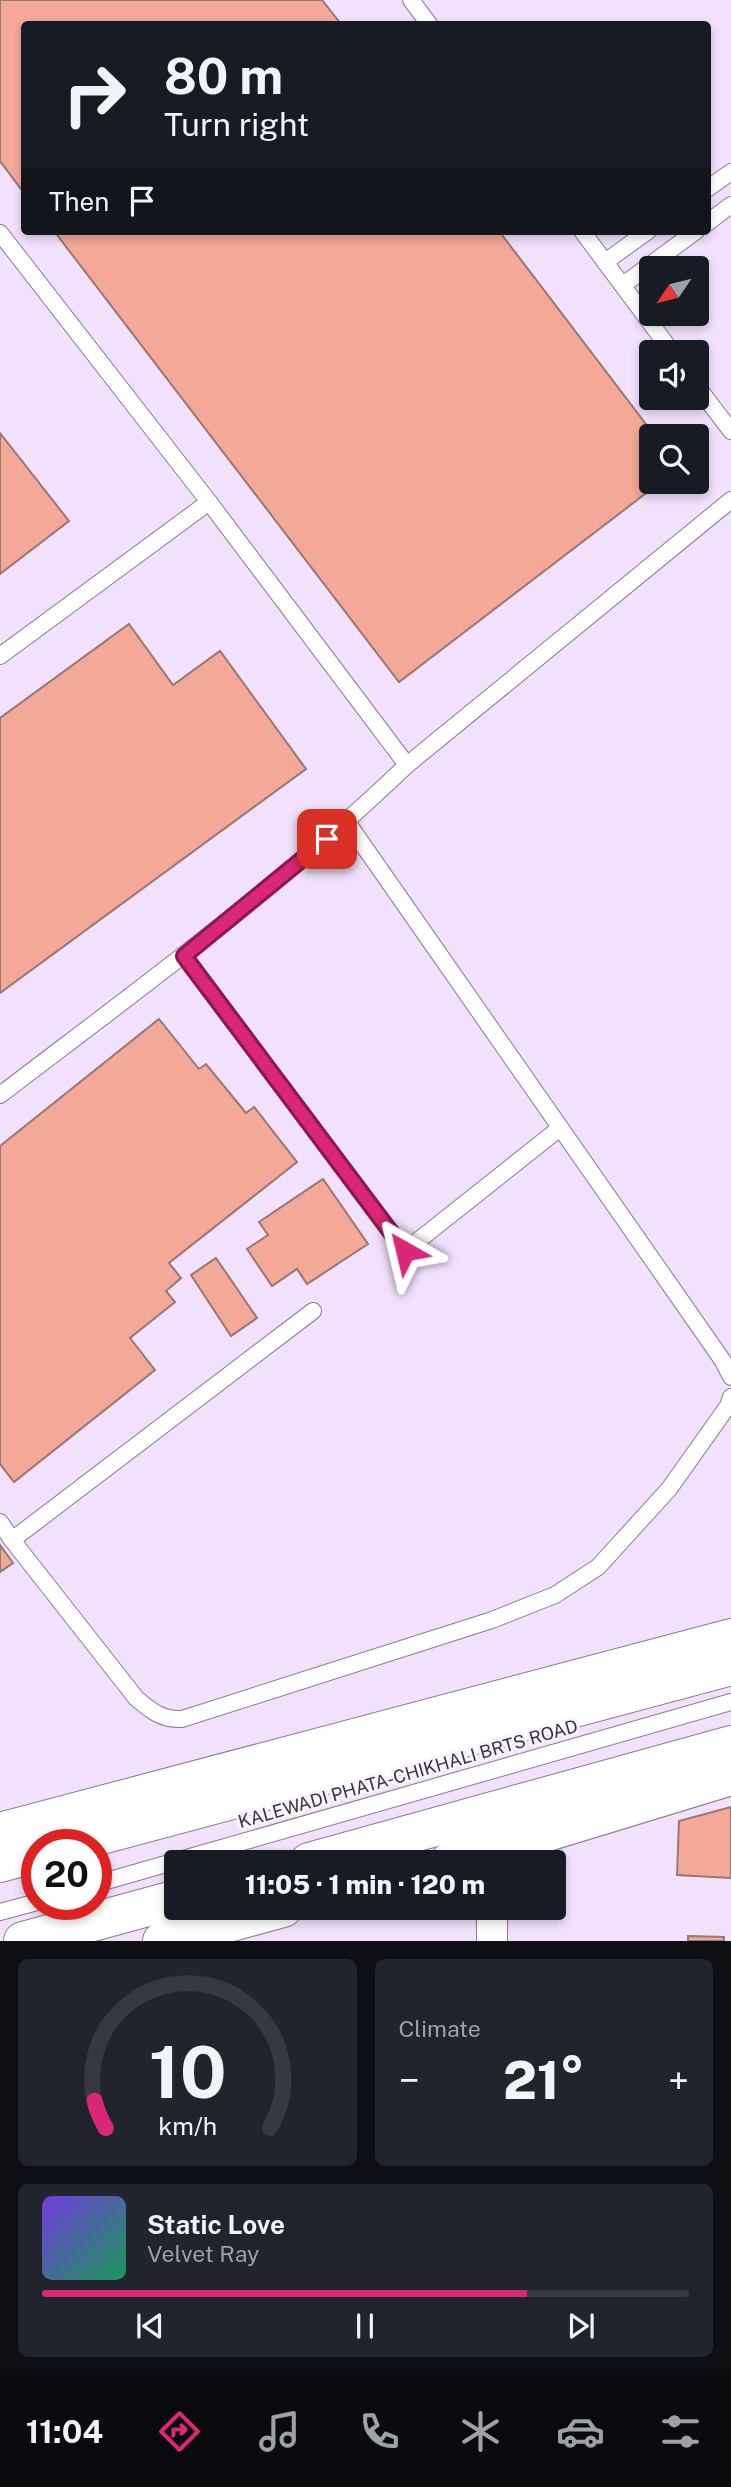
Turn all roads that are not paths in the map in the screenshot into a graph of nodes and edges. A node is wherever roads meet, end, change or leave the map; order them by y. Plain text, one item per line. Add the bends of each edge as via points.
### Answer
1 (411, 0) edge
2 (427, 21) edge
3 (731, 172) edge
4 (711, 186) edge
5 (731, 205) edge
6 (711, 220) edge
7 (0, 233) edge
8 (585, 235) edge
9 (642, 235) edge
10 (691, 235) edge
11 (605, 262) junction
12 (623, 285) junction
13 (663, 340) edge
14 (709, 402) edge
15 (731, 431) edge
16 (731, 500) edge
17 (209, 502) junction
18 (0, 656) edge
19 (407, 765) junction
20 (347, 822) junction
21 (184, 956) junction
22 (0, 1095) edge
23 (560, 1128) junction
24 (313, 1311) dead end
25 (731, 1377) edge
26 (731, 1397) edge
27 (0, 1522) edge
28 (12, 1540) junction
29 (731, 1638) edge
30 (731, 1666) edge
31 (731, 1702) edge
32 (731, 1745) edge
33 (731, 1776) edge
34 (0, 1832) edge
35 (112, 1832) edge
36 (352, 1850) edge
37 (510, 1850) edge
38 (21, 1857) edge
39 (0, 1863) edge
40 (112, 1879) edge
41 (164, 1903) edge
42 (21, 1906) edge
43 (0, 1912) edge
44 (239, 1920) edge
45 (492, 1920) edge
46 (23, 1941) edge
47 (162, 1941) edge
48 (492, 1941) edge

1 - 2 lane
3 - 4 lane
5 - 6 lane
7 - 17 lane
8 - 11 lane
9 - 11 lane
10 - 12 lane
11 - 12 lane
12 - 13 lane
14 - 15 lane
16 - 19 lane
17 - 18 lane
17 - 19 lane
19 - 20 lane
20 - 21 lane
20 - 23 lane
21 - 22 lane
21 - 23 lane via 405,1251
23 - 25 lane
24 - 28 lane
26 - 28 lane via 669,1489 598,1567 555,1595 492,1620 182,1719 167,1720 136,1698
27 - 28 lane
29 - 34 main road
30 - 35 main road
31 - 40 lane, KALEWADI PHATA-CHIKHALI BRTS ROAD
32 - 36 main road
33 - 37 main road
38 - 39 main road
41 - 46 main road
42 - 43 lane
44 - 47 main road
45 - 48 street

